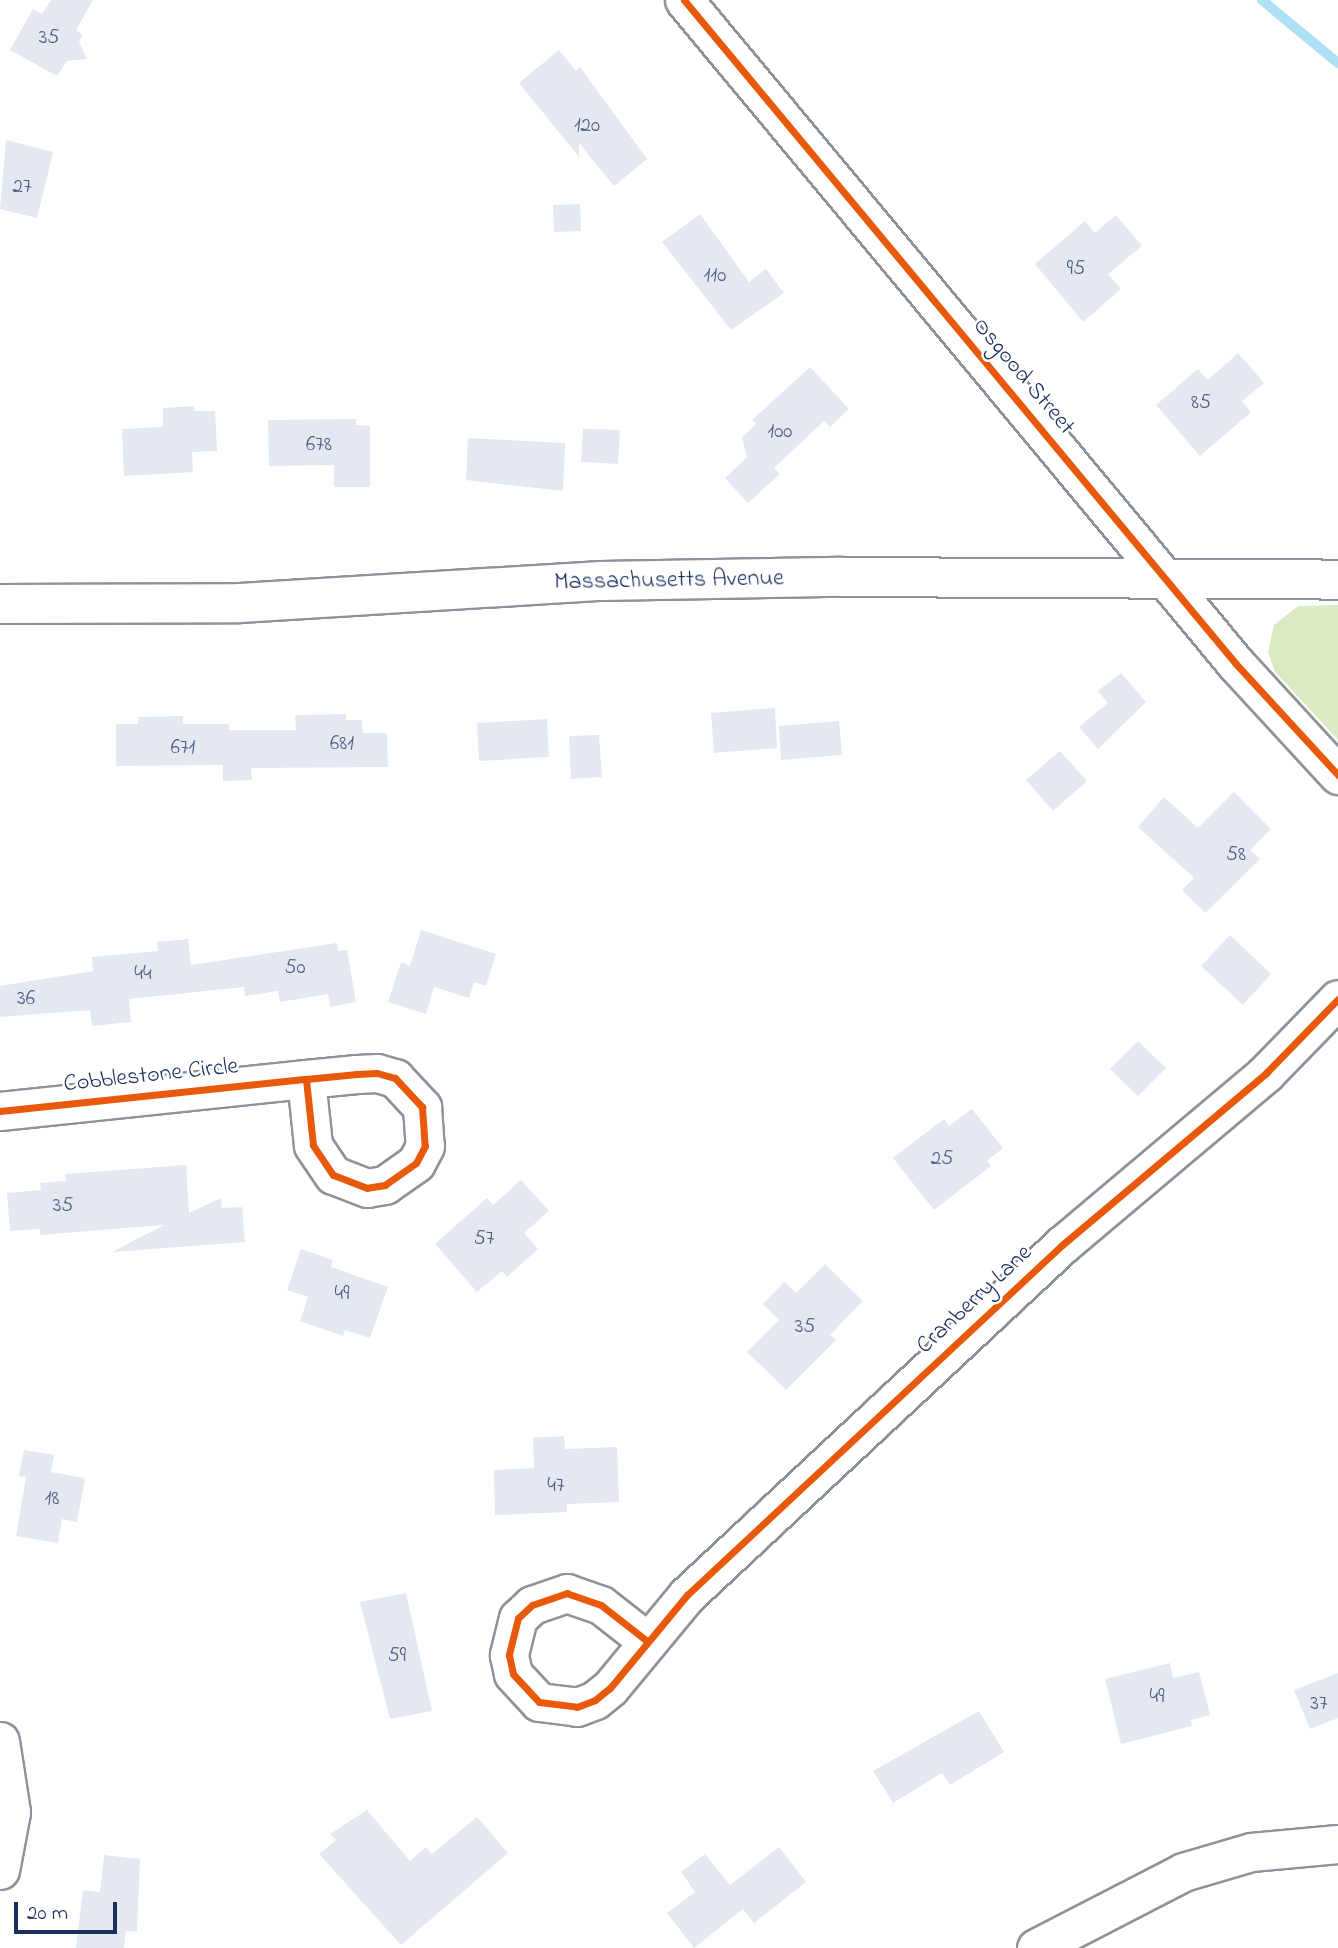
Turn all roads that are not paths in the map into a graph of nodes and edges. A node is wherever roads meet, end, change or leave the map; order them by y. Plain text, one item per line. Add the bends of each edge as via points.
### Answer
1 (684, 0) edge
2 (1338, 580) edge
3 (1168, 582) junction
4 (0, 604) edge
5 (1338, 775) edge
6 (1338, 999) edge
7 (306, 1079) dead end
8 (0, 1111) edge
9 (647, 1641) dead end
10 (0, 1741) edge
11 (1338, 1844) edge
12 (0, 1870) edge
13 (1036, 1948) edge

1 - 3 street, Osgood Street
2 - 3 main road, Massachusetts Avenue
3 - 4 main road, Massachusetts Avenue via 841,577 601,581 240,603
3 - 5 street, Osgood Street
6 - 9 street, Cranberry Lane via 1266,1073 1062,1245 687,1595
7 - 8 street, Cobblestone Circle
10 - 12 street via 11,1812
11 - 13 street via 1251,1852 1183,1872

